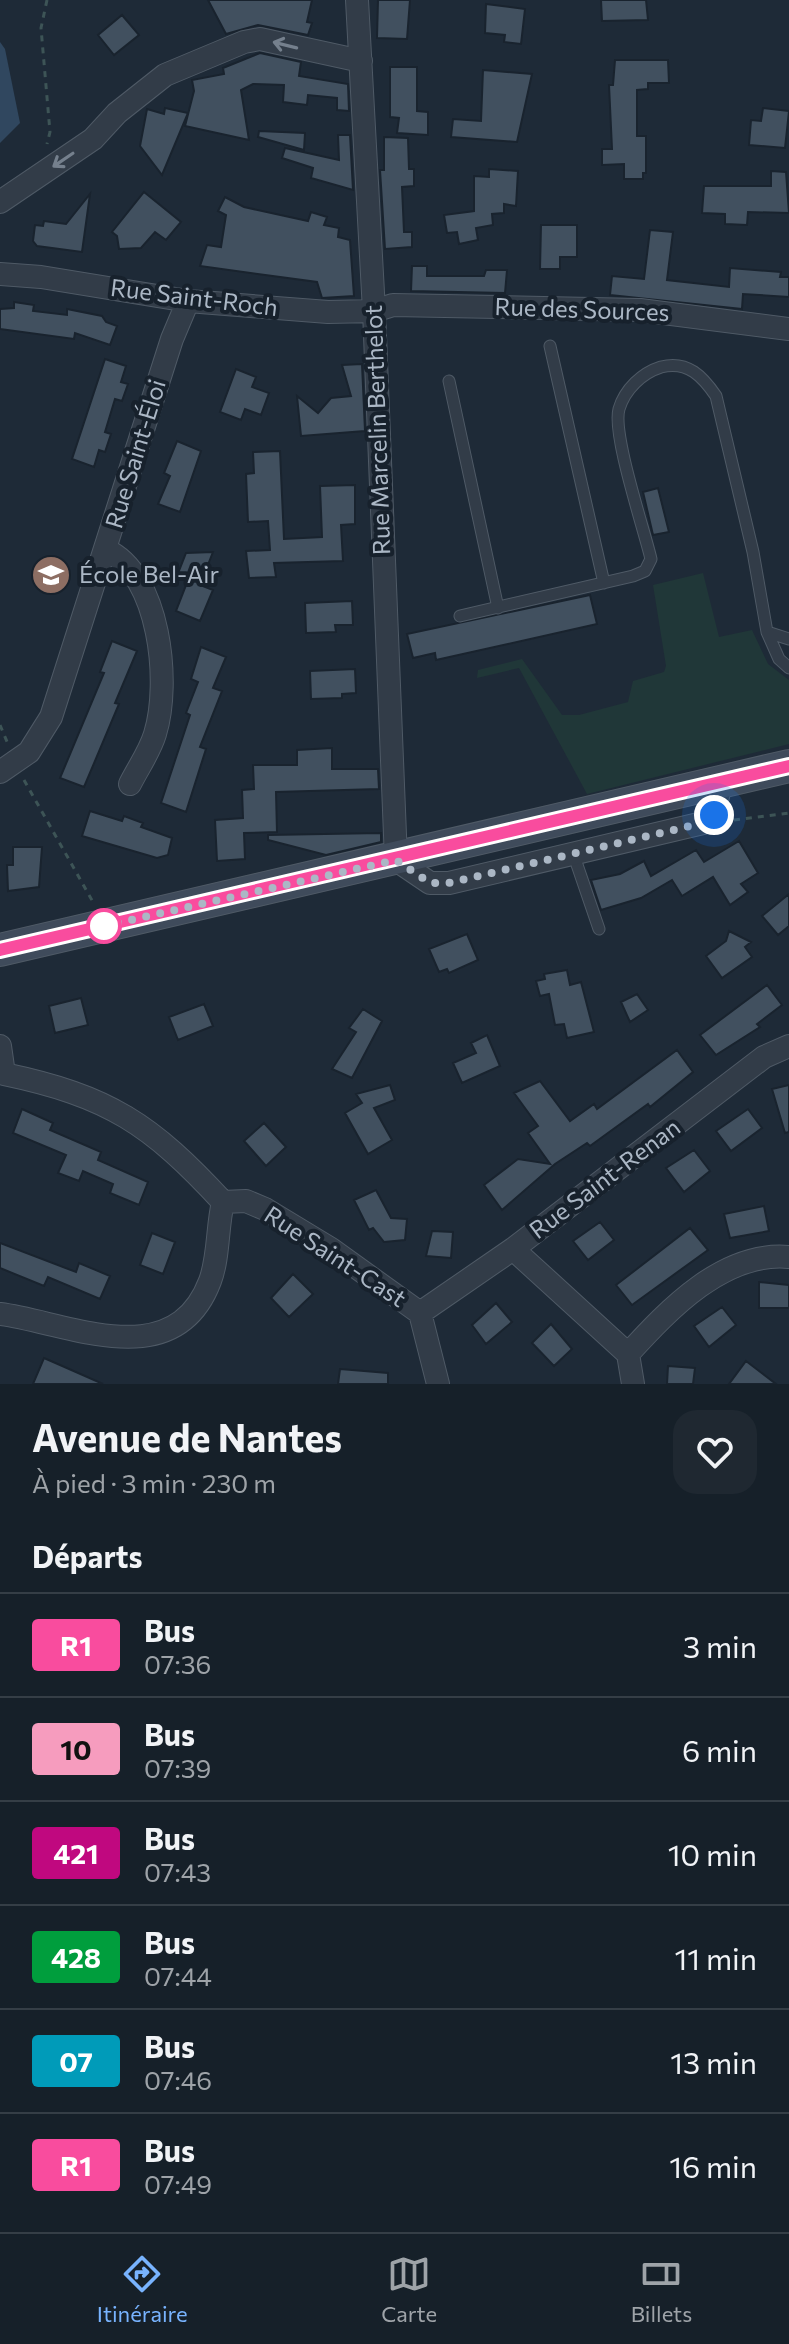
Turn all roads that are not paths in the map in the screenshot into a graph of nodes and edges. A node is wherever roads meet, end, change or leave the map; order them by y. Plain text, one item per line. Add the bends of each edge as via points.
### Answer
1 (357, 0) edge
2 (361, 61) junction
3 (0, 202) edge
4 (5, 268) edge
5 (188, 301) junction
6 (374, 311) junction
7 (789, 329) edge
8 (550, 346) dead end
9 (449, 381) dead end
10 (106, 550) junction
11 (604, 583) junction
12 (498, 608) junction
13 (460, 616) dead end
14 (767, 632) junction
15 (789, 639) edge
16 (789, 668) edge
17 (789, 766) edge
18 (7, 768) edge
19 (721, 783) junction
20 (130, 784) dead end
21 (573, 853) junction
22 (396, 860) junction
23 (599, 929) dead end
24 (0, 950) edge
25 (0, 1046) edge
26 (789, 1046) edge
27 (2, 1076) edge
28 (223, 1202) junction
29 (513, 1249) junction
30 (789, 1257) edge
31 (420, 1313) junction
32 (0, 1314) edge
33 (628, 1354) junction
34 (438, 1384) edge
35 (633, 1384) edge

1 - 2 street, Rue Marcelin Berthelot
2 -> 3 street via 260,39 244,42 165,75 93,139
2 - 6 street, Rue Marcelin Berthelot
4 - 5 street, Rue Saint-Roch
5 - 6 street, Rue Saint-Roch
5 - 10 street, Rue Saint-Éloi
6 - 7 street, Rue des Sources via 393,305 585,307
6 - 22 street, Rue Marcelin Berthelot
8 - 11 lane
9 - 12 lane
10 - 18 street, Rue Saint-Éloi via 51,717 42,736
10 - 20 street via 120,556 143,591 162,670 155,735
11 - 12 lane
11 - 14 lane via 645,571 651,559 620,435 619,408 642,375 662,367 687,367 716,396
12 - 13 lane
14 - 15 lane
14 - 16 lane
17 - 19 main road
19 - 21 street via 714,815 703,823
19 - 22 main road
21 - 22 street via 449,883 430,883
21 - 23 lane
22 - 24 main road
25 - 27 street
26 - 29 street, Rue Saint-Renan via 764,1057
27 - 28 street via 63,1088 121,1111 174,1149
28 - 31 street, Rue Saint-Cast via 246,1201 265,1209
28 - 32 street via 210,1280 192,1309 164,1331 122,1339
29 - 31 street, Rue Saint-Renan
29 - 33 street
30 - 33 street via 759,1255 721,1271 650,1329
31 - 34 street, Rue Saint-Cast
33 - 35 street

